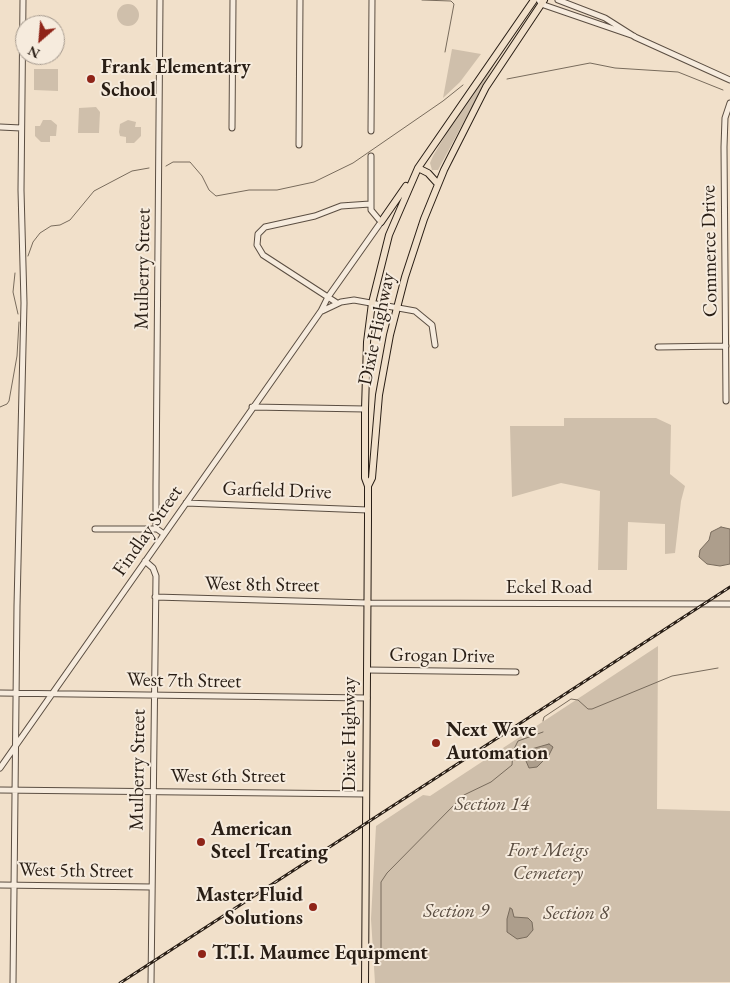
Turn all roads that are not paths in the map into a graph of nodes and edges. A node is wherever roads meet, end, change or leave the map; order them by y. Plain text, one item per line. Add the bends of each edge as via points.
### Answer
1 (23, 0) edge
2 (160, 0) edge
3 (233, 0) edge
4 (300, 0) edge
5 (372, 0) edge
6 (539, 0) edge
7 (558, 0) edge
8 (635, 37) junction
9 (730, 80) edge
10 (730, 103) edge
11 (0, 127) edge
12 (21, 128) junction
13 (232, 128) dead end
14 (371, 131) dead end
15 (299, 145) dead end
16 (371, 156) dead end
17 (418, 168) junction
18 (438, 184) junction
19 (370, 204) junction
20 (381, 222) junction
21 (328, 297) junction
22 (336, 303) junction
23 (372, 303) junction
24 (396, 307) junction
25 (321, 311) junction
26 (435, 345) dead end
27 (726, 346) junction
28 (658, 347) dead end
29 (726, 401) dead end
30 (252, 408) junction
31 (365, 409) junction
32 (368, 486) junction
33 (186, 503) junction
34 (368, 510) junction
35 (95, 528) dead end
36 (157, 529) junction
37 (164, 534) junction
38 (145, 561) junction
39 (155, 598) junction
40 (368, 602) junction
41 (730, 604) edge
42 (367, 670) junction
43 (516, 672) dead end
44 (0, 694) edge
45 (16, 694) junction
46 (51, 694) junction
47 (154, 695) junction
48 (367, 698) junction
49 (15, 746) junction
50 (0, 768) edge
51 (0, 790) edge
52 (15, 790) junction
53 (153, 792) junction
54 (366, 794) junction
55 (0, 885) edge
56 (15, 886) junction
57 (152, 887) junction
58 (13, 983) edge
59 (152, 983) edge
60 (364, 983) edge

1 - 12 street
2 - 36 street, Mulberry Street
3 - 13 street
4 - 15 street
5 - 14 street
6 - 8 street
6 - 17 main road, Dixie Highway
6 - 18 main road, Dixie Highway via 494,75
7 - 8 street via 605,18
8 - 9 street
10 - 27 street, Commerce Drive via 724,131
11 - 12 street
12 - 45 street via 24,303
16 - 19 street
17 - 18 main road
17 - 20 main road
17 - 23 main road, Dixie Highway via 389,235
18 - 24 main road, Dixie Highway via 413,249
19 - 20 street via 372,213
19 - 21 street via 341,206 315,216 265,226 258,234 256,245 263,255
20 - 21 street, Findlay Street
21 - 22 street
21 - 25 street, Findlay Street
22 - 23 street, Findlay Street via 354,300
22 - 25 street, Findlay Street
23 - 24 street, Findlay Street
23 - 31 main road, Dixie Highway
24 - 26 street, Findlay Street via 415,311 428,319 434,330
24 - 32 main road, Dixie Highway via 382,376 372,478
25 - 30 street, Findlay Street
27 - 28 street
27 - 29 street, Commerce Drive
30 - 31 street
30 - 33 street, Findlay Street
31 - 32 main road, Dixie Highway via 365,478
32 - 34 main road, Dixie Highway
33 - 34 street, Garfield Drive
33 - 37 street, Findlay Street
34 - 40 main road, Dixie Highway
35 - 36 street
36 - 37 street
37 - 38 street, Findlay Street
38 - 39 street, Mulberry Street via 155,572
38 - 46 street, Findlay Street
39 - 40 street, West 8th Street
39 - 47 street, Mulberry Street
40 - 41 street, Eckel Road
40 - 42 main road, Dixie Highway
42 - 43 street, Grogan Drive
42 - 48 main road, Dixie Highway
44 - 45 street, West 7th Street
45 - 46 street, West 7th Street
45 - 49 street
46 - 47 street, West 7th Street
46 - 49 street, Findlay Street
47 - 48 street, West 7th Street
47 - 53 street, Mulberry Street
48 - 54 main road, Dixie Highway
49 - 50 street, Findlay Street
49 - 52 street
51 - 52 street, West 6th Street
52 - 53 street, West 6th Street
52 - 56 street
53 - 54 street, West 6th Street
53 - 57 street, Mulberry Street
54 - 60 main road, Dixie Highway
55 - 56 street, West 5th Street
56 - 57 street, West 5th Street
56 - 58 street
57 - 59 street, Mulberry Street

